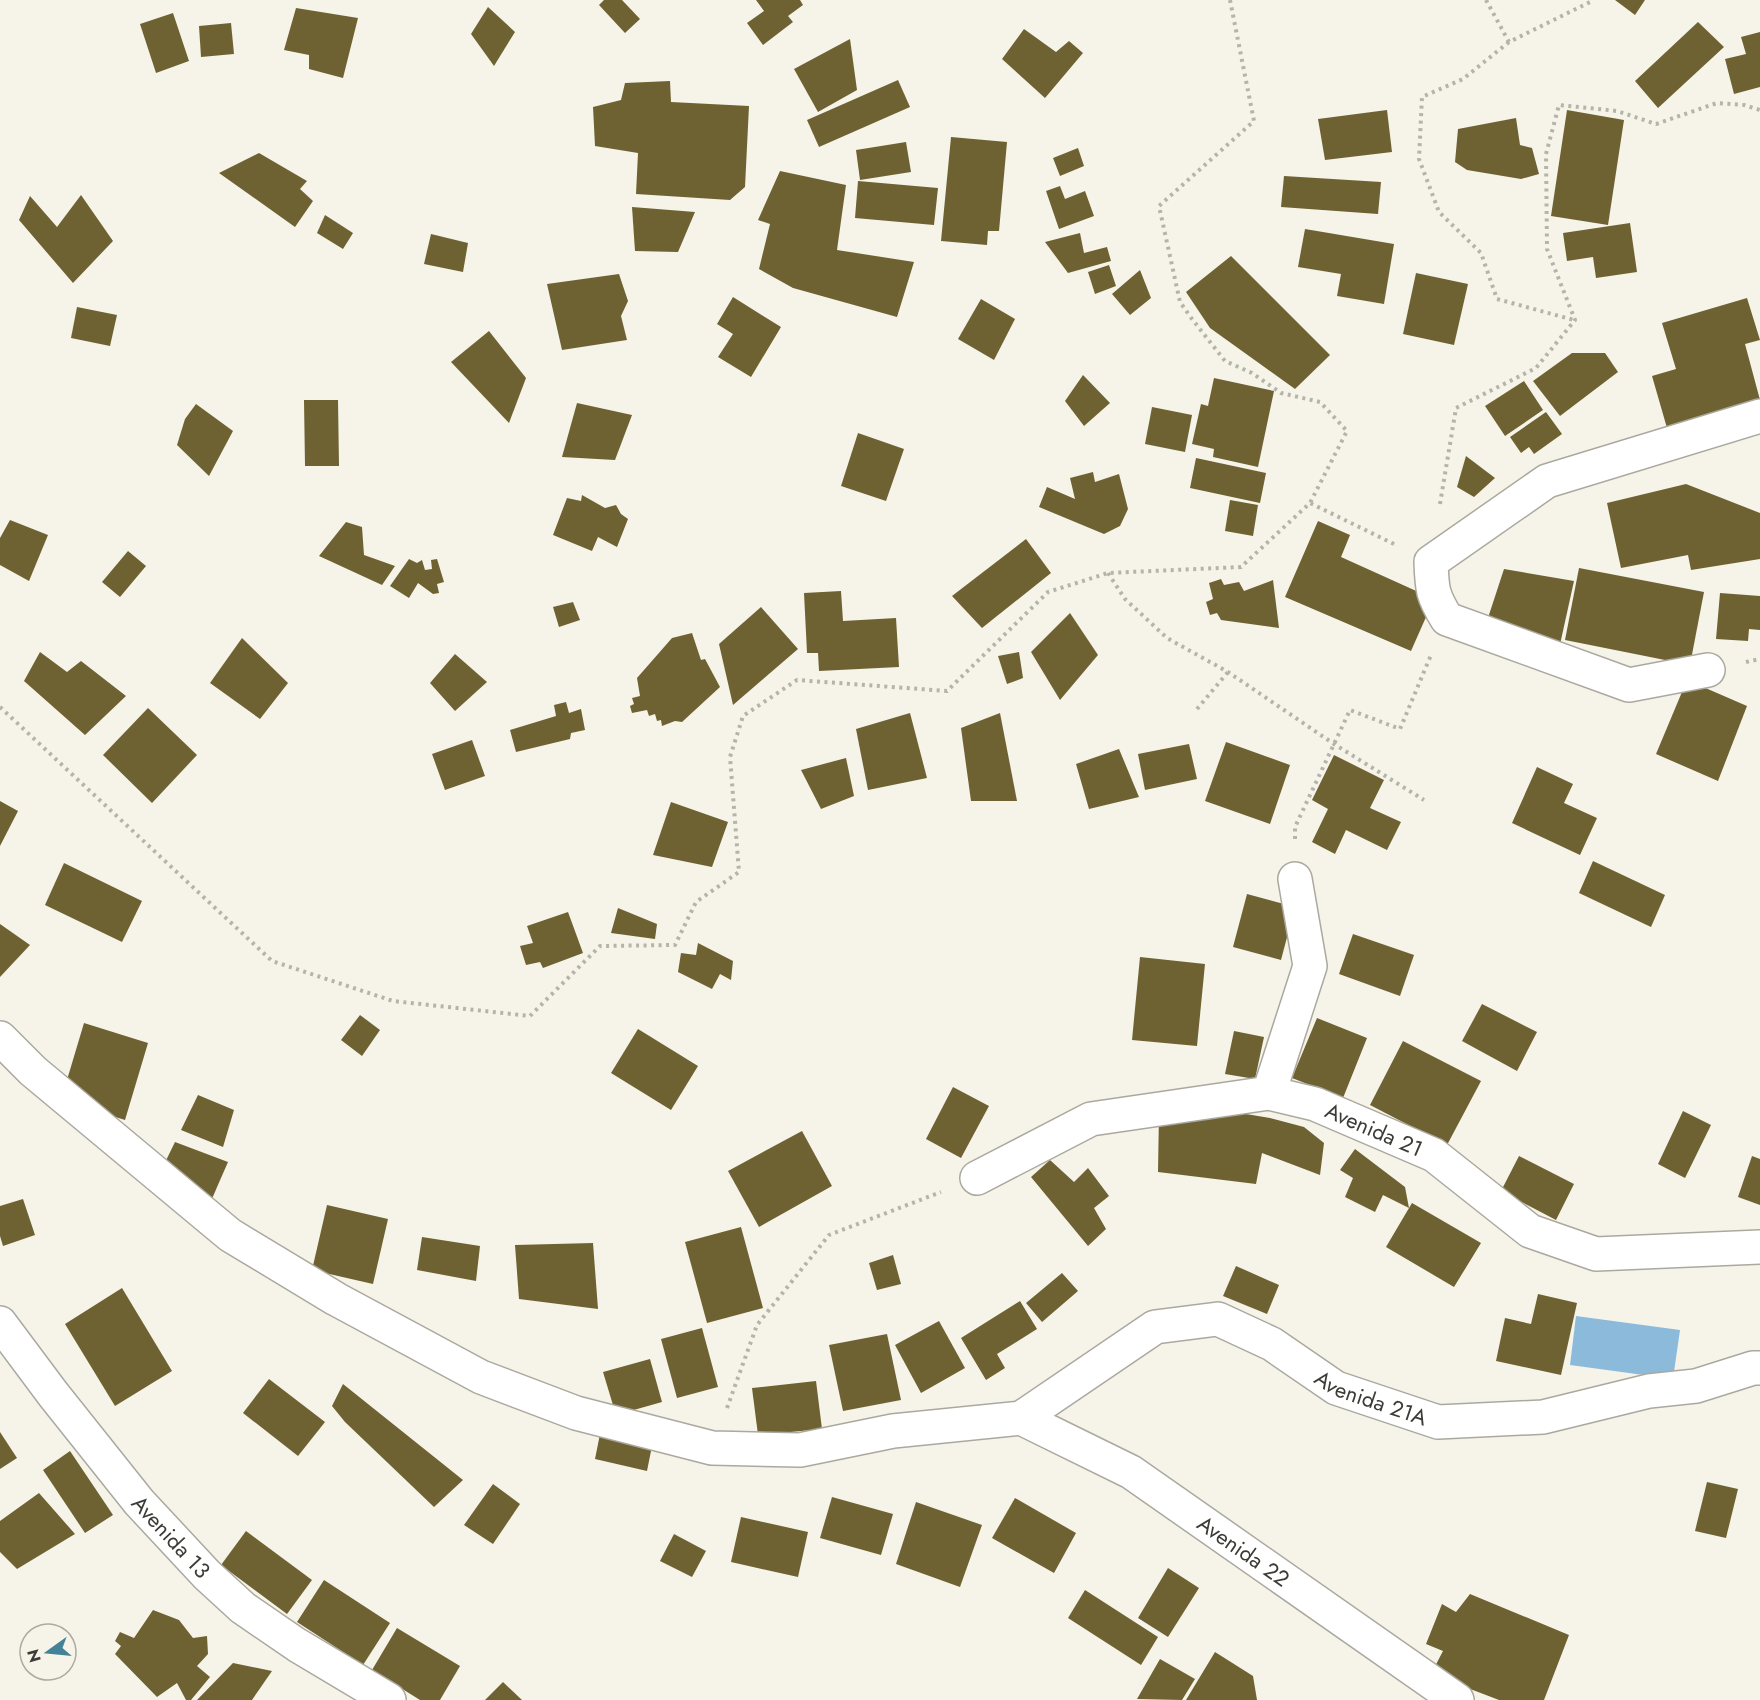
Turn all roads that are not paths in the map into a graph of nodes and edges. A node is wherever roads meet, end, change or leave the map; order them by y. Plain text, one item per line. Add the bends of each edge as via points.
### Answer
1 (1760, 416) edge
2 (1708, 670) dead end
3 (1295, 879) road end
4 (0, 1038) edge
5 (1269, 1093) junction
6 (977, 1178) road end
7 (1760, 1246) edge
8 (0, 1323) edge
9 (1760, 1368) edge
10 (1021, 1418) junction
11 (389, 1700) edge
12 (1457, 1700) edge

1 - 2 street via 1547,481 1431,562 1432,588 1447,619 1629,685
3 - 5 street via 1310,966
4 - 10 street via 33,1071 230,1235 336,1299 481,1377 576,1413 712,1448 800,1450 893,1431
5 - 6 street, Avenida 21 via 1091,1119
5 - 7 street, Avenida 21 via 1315,1104 1434,1155 1530,1231 1596,1254
8 - 11 street, Avenida 13 via 139,1502 207,1575 243,1608
9 - 10 street, Avenida 21A via 1696,1386 1649,1391 1543,1417 1438,1422 1336,1388 1272,1344 1218,1318 1155,1327
10 - 12 street, Avenida 22 via 1131,1472

